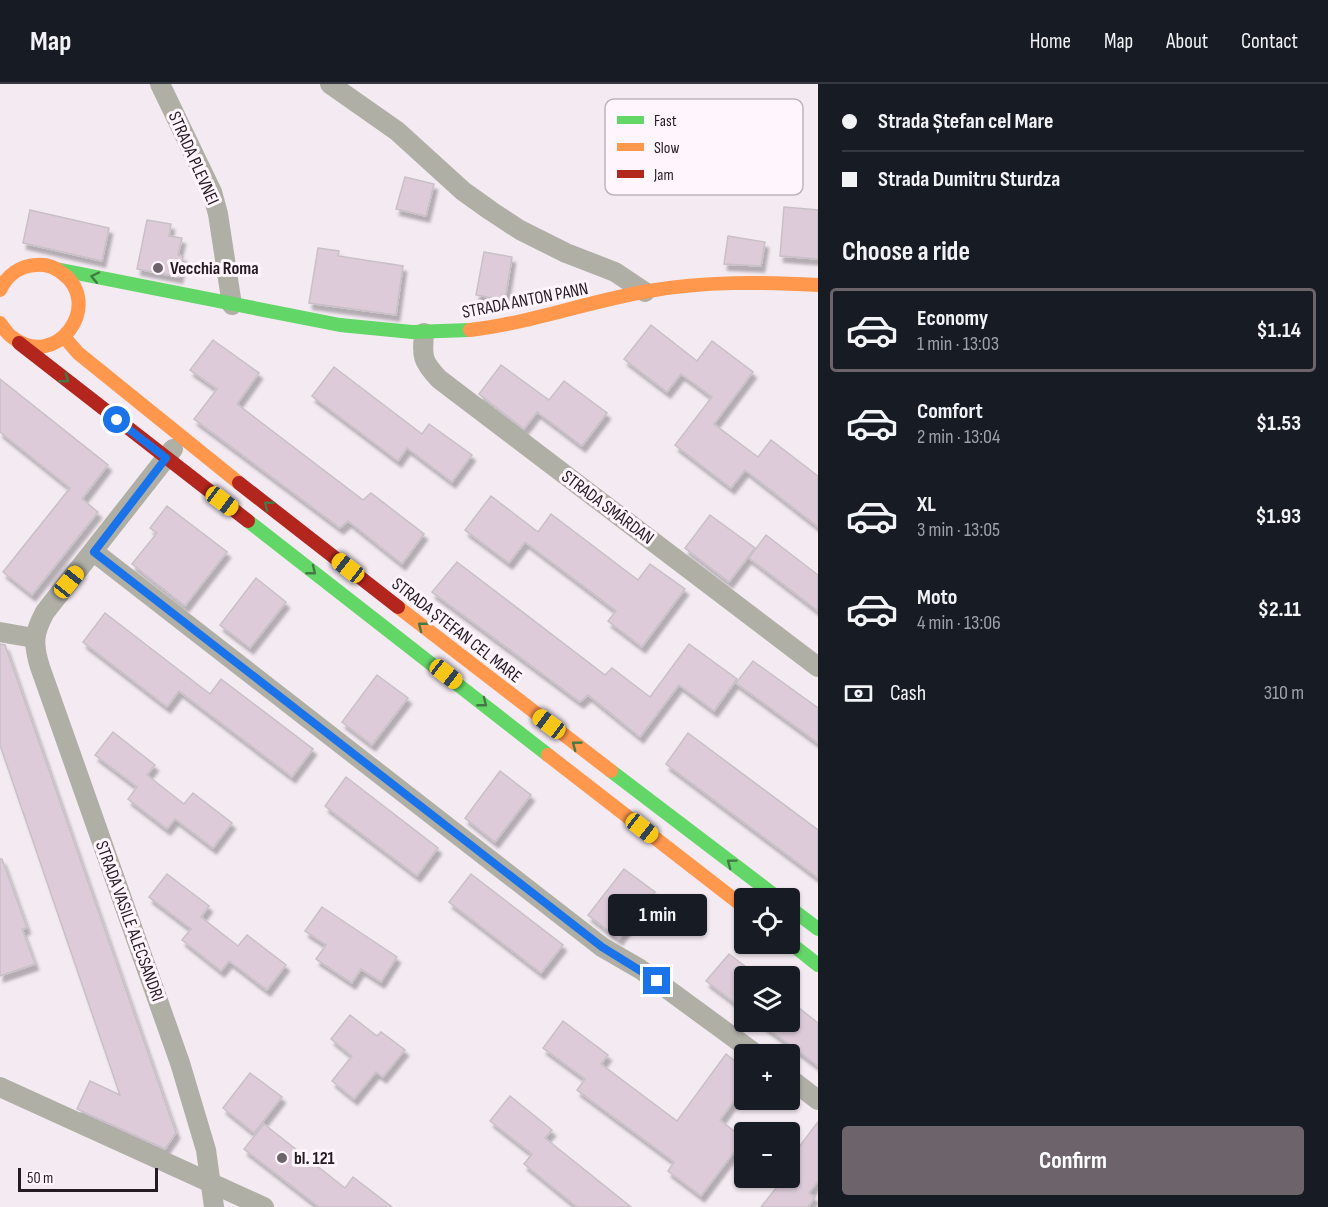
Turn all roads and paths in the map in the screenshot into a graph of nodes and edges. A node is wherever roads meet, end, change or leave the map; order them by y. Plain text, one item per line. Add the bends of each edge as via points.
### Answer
1 (160, 84) edge
2 (330, 84) edge
3 (15, 258) dead end
4 (37, 264) junction
5 (56, 269) junction
6 (133, 285) junction
7 (818, 285) edge
8 (0, 290) edge
9 (112, 292) dead end
10 (645, 292) junction
11 (232, 305) junction
12 (0, 324) edge
13 (424, 333) junction
14 (64, 338) junction
15 (19, 343) junction
16 (182, 438) junction
17 (166, 458) junction
18 (94, 552) junction
19 (0, 632) edge
20 (34, 638) junction
21 (818, 667) edge
22 (765, 888) edge
23 (734, 899) edge
24 (800, 915) edge
25 (818, 929) edge
26 (800, 950) edge
27 (818, 964) edge
28 (742, 1044) edge
29 (800, 1086) edge
30 (0, 1087) edge
31 (818, 1100) edge
32 (212, 1183) junction
33 (214, 1207) edge
34 (264, 1207) edge

1 - 11 street, STRADA PLEVNEI via 212,192
2 - 10 street via 397,131 490,211 566,253 615,272
3 - 4 main road
4 - 5 main road, STRADA ANTON PANN
4 - 8 main road via 11,274
6 -> 5 main road, STRADA ANTON PANN
5 - 14 main road via 68,277 84,301 73,328
6 - 9 main road, STRADA ANTON PANN
6 - 11 main road, STRADA ANTON PANN
7 - 10 main road, STRADA ANTON PANN via 684,285
10 - 13 main road, STRADA ANTON PANN via 524,322
11 - 13 main road, STRADA ANTON PANN via 363,328
12 - 15 main road
13 - 21 street, STRADA SMÂRDAN via 422,356 439,379
14 - 15 main road via 43,347
14 - 16 main road, STRADA ȘTEFAN CEL MARE
15 -> 17 main road
16 - 17 street
22 -> 16 main road, STRADA ȘTEFAN CEL MARE
17 - 18 street
17 -> 23 main road
18 - 20 street via 45,612
18 - 28 street via 602,947 640,969
19 - 20 street
20 - 32 street, STRADA VASILE ALECSANDRI via 40,667 200,1124
24 - 25 main road
26 - 27 main road
29 - 31 street
30 - 32 street
32 - 33 street, STRADA VASILE ALECSANDRI
32 - 34 street

